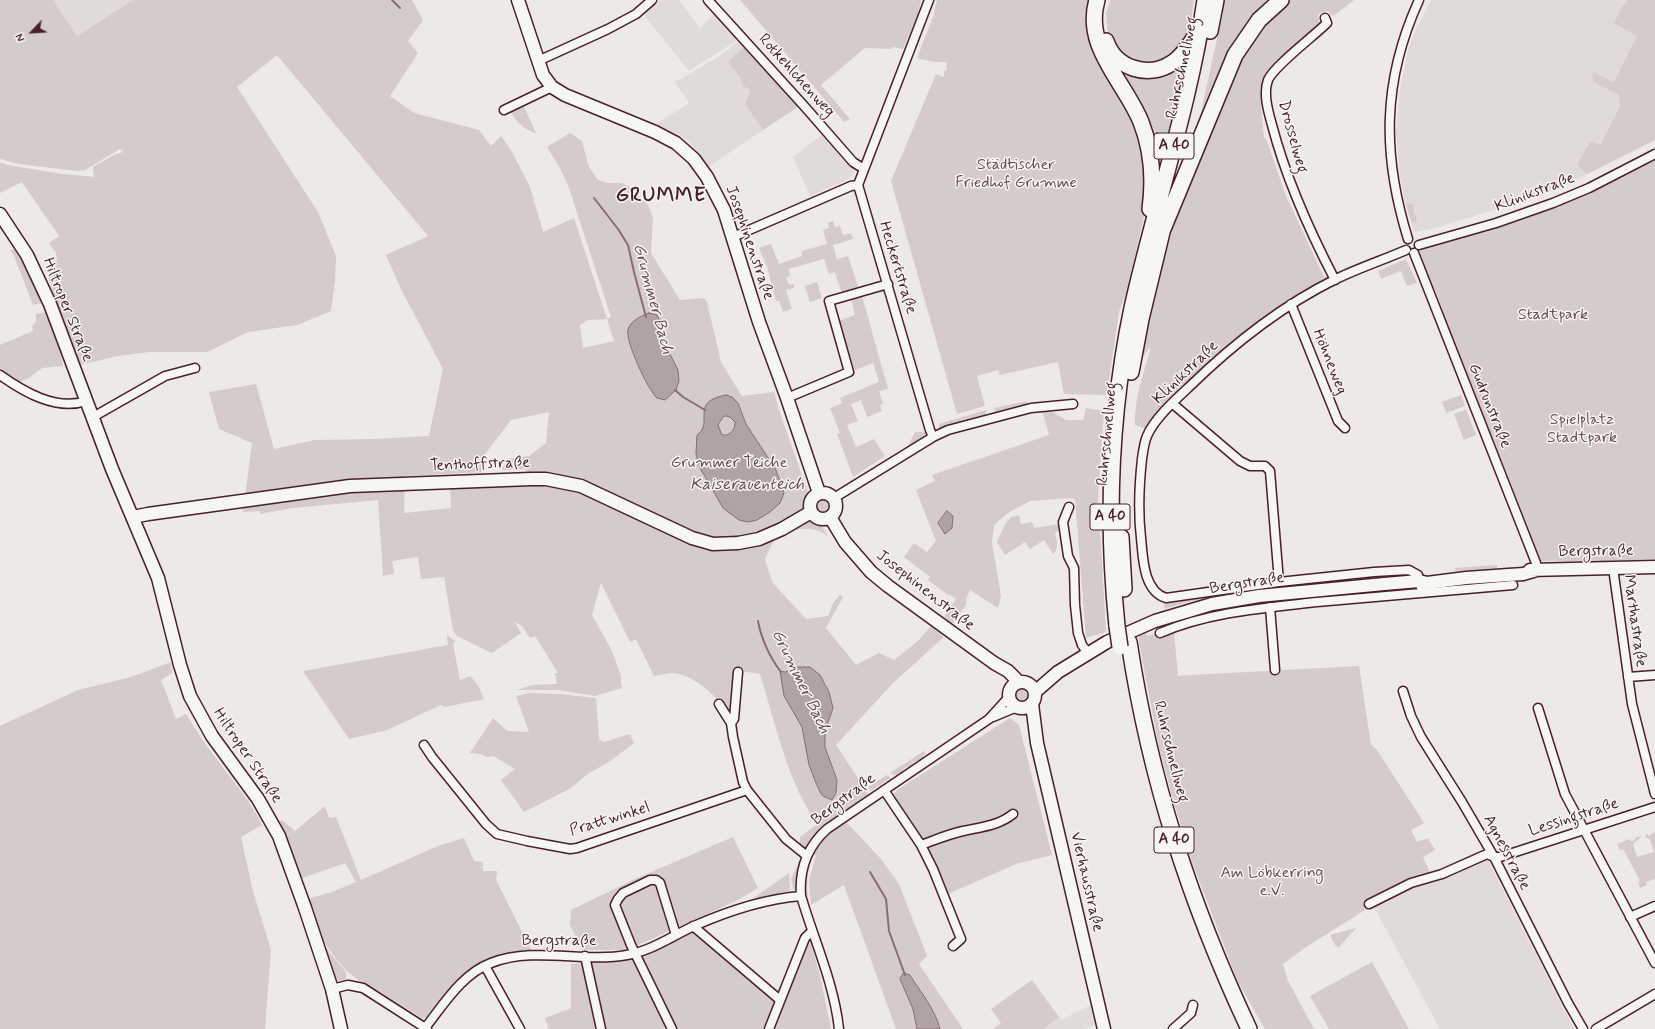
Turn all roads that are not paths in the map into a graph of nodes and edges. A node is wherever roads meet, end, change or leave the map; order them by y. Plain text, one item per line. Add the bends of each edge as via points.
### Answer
1 (518, 0) edge
2 (652, 0) edge
3 (708, 0) edge
4 (929, 0) edge
5 (1097, 0) edge
6 (1106, 0) edge
7 (1205, 0) edge
8 (1216, 0) edge
9 (1281, 0) edge
10 (1419, 0) edge
11 (1325, 18) dead end
12 (1202, 22) junction
13 (538, 61) junction
14 (552, 87) junction
15 (504, 110) dead end
16 (1655, 154) edge
17 (864, 169) junction
18 (858, 185) junction
19 (0, 214) edge
20 (1163, 229) junction
21 (733, 237) junction
22 (1408, 239) junction
23 (1419, 245) junction
24 (1410, 251) junction
25 (1142, 269) junction
26 (1335, 280) junction
27 (888, 284) junction
28 (1291, 304) junction
29 (195, 368) dead end
30 (0, 375) edge
31 (787, 398) junction
32 (86, 401) junction
33 (1122, 402) junction
34 (1072, 404) dead end
35 (1173, 404) junction
36 (93, 417) junction
37 (1345, 428) dead end
38 (933, 437) junction
39 (819, 493) junction
40 (834, 498) junction
41 (1069, 507) dead end
42 (811, 512) junction
43 (133, 517) junction
44 (830, 517) junction
45 (1655, 566) edge
46 (1613, 568) junction
47 (1537, 570) junction
48 (1279, 582) junction
49 (1513, 585) dead end
50 (1420, 587) junction
51 (1173, 598) joint
52 (1270, 607) junction
53 (1160, 633) dead end
54 (1125, 645) junction
55 (1088, 653) junction
56 (1275, 670) dead end
57 (738, 672) dead end
58 (1655, 675) edge
59 (1628, 677) junction
60 (1020, 689) junction
61 (1403, 691) dead end
62 (719, 704) dead end
63 (1023, 707) junction
64 (1538, 708) dead end
65 (988, 719) junction
66 (731, 723) junction
67 (424, 745) dead end
68 (747, 790) junction
69 (884, 790) junction
70 (1655, 794) edge
71 (1655, 807) edge
72 (1013, 814) dead end
73 (1583, 830) junction
74 (921, 845) junction
75 (807, 856) junction
76 (1494, 857) junction
77 (801, 896) junction
78 (1368, 904) dead end
79 (1655, 906) edge
80 (1630, 917) junction
81 (693, 926) junction
82 (812, 931) junction
83 (676, 935) junction
84 (953, 946) dead end
85 (636, 954) junction
86 (585, 956) junction
87 (1655, 963) edge
88 (485, 966) junction
89 (332, 989) junction
90 (1655, 994) edge
91 (780, 1000) junction
92 (1193, 1005) dead end
93 (426, 1028) edge
94 (341, 1029) edge
95 (520, 1029) edge
96 (601, 1029) edge
97 (672, 1029) edge
98 (769, 1029) edge
99 (839, 1029) edge
100 (1104, 1029) edge
101 (1173, 1029) edge
102 (1238, 1029) edge
103 (1249, 1029) edge
104 (1583, 1029) edge
105 (1596, 1029) edge

1 - 13 street, Josephinenstraße
2 - 13 street via 636,14 608,29
3 - 17 street, Rotkehlchenweg via 853,162
4 - 17 street
5 - 25 highway via 1094,12 1096,39 1108,65 1136,110 1146,135 1151,159 1152,186
6 - 12 highway via 1102,23 1111,52 1124,64 1141,70 1156,70 1173,62 1192,42
7 - 12 highway, Ruhrschnellweg / A 40
8 - 20 highway, Ruhrschnellweg / A 40 via 1197,96
9 - 20 highway via 1258,20 1235,55
10 - 22 street via 1397,64 1390,111 1391,169 1398,207
11 - 26 street, Drosselweg via 1327,23 1271,74 1266,88 1271,121 1290,183
12 - 25 highway, Ruhrschnellweg / A 40 via 1184,110
13 - 14 street, Josephinenstraße
14 - 15 street
14 - 21 street, Josephinenstraße via 565,95 655,132 686,150 713,187
16 - 23 street, Klinikstraße via 1589,188 1553,203 1496,223
17 - 18 street
18 - 21 street
18 - 27 street, Heckertstraße
19 - 32 street, Hiltroper Straße via 40,280
20 - 33 highway, Ruhrschnellweg / A 40
21 - 31 street, Josephinenstraße via 759,322
22 - 23 street via 1415,239
22 - 24 street via 1404,245
23 - 24 street via 1418,250
24 - 26 street, Klinikstraße
24 - 47 street, Gudrunstraße
25 - 33 highway, Ruhrschnellweg / A 40 via 1125,345
26 - 28 street, Klinikstraße
27 - 31 street via 829,301 849,372
27 - 38 street, Heckertstraße
28 - 35 street, Klinikstraße via 1230,349
28 - 37 street, Höhneweg via 1338,421
29 - 36 street via 165,376
30 - 32 street via 48,401 78,404
31 - 39 street, Josephinenstraße
32 - 36 street, Hiltroper Straße
33 - 54 highway, Ruhrschnellweg / A 40, bridge via 1112,455 1110,512 1112,561
34 - 38 street via 1023,410 948,430
35 - 48 street via 1240,461 1250,466 1265,466 1270,471
35 - 51 street, Klinikstraße via 1146,437 1139,505 1149,583 1160,597
36 - 43 street, Hiltroper Straße
38 - 40 street
39 - 40 street via 827,493
39 - 42 street via 810,501
40 - 44 street via 836,508
41 - 55 street via 1063,522 1068,556 1074,568 1078,633
42 - 43 street, Tenthoffstraße via 759,539 714,544 692,538 581,486 538,479 350,486
42 - 44 street via 820,519
43 - 89 street, Hiltroper Straße via 158,578 190,696 212,736 252,789 274,826 303,901
44 - 60 street, Josephinenstraße via 845,542 871,572 1008,671
45 - 46 street, Bergstraße
46 - 47 street, Bergstraße
46 - 59 street, Marthastraße
47 - 50 street, Bergstraße via 1426,576
48 - 50 street, Bergstraße via 1409,570 1418,575
48 - 51 street, Bergstraße
49 - 50 street, Bergstraße
50 - 52 street, Bergstraße
50 - 55 street, Bergstraße via 1259,596 1212,604 1144,625
52 - 53 street, Bergstraße via 1214,616
52 - 56 street, Bergstraße
54 - 102 highway, Ruhrschnellweg / A 40 via 1129,702 1139,752 1164,842 1195,929
54 - 103 highway, Ruhrschnellweg / A 40 via 1150,756 1177,848 1214,949
55 - 60 street, Bergstraße via 1058,672
57 - 66 street via 734,719
58 - 59 street
59 - 70 street, Marthastraße
60 - 63 street via 1012,704
60 - 63 street via 1035,697
60 - 65 street, Bergstraße
61 - 76 street, Agnesstraße via 1421,737
62 - 66 street
63 - 65 street, Bergstraße
63 - 100 street, Vierhausstraße via 1037,743
64 - 73 street via 1566,794
65 - 69 street, Bergstraße
66 - 68 street via 743,782
67 - 68 street, Prattwinkel via 486,824 497,834 570,849
68 - 75 street via 786,840
69 - 74 street
69 - 75 street, Bergstraße via 822,834
71 - 73 street, Lessingstraße
72 - 74 street via 996,824 962,831
73 - 76 street, Lessingstraße
73 - 80 street
74 - 84 street via 961,939
75 - 77 street, Bergstraße via 802,869
76 - 78 street, Lessingstraße via 1487,854 1442,874 1411,883
76 - 104 street, Agnesstraße
77 - 81 street, Bergstraße via 745,906
77 - 82 street
79 - 80 street
80 - 87 street
81 - 83 street, Bergstraße
81 - 91 street
82 - 91 street via 805,938
82 - 99 street via 834,1001
83 - 85 street, Bergstraße
83 - 85 street via 660,883 650,880 623,893 615,905
85 - 86 street, Bergstraße via 615,957
85 - 97 street
86 - 88 street, Bergstraße via 519,957
86 - 96 street
88 - 93 street, Bergstraße via 463,980
88 - 95 street
89 - 93 street via 348,985 363,988
89 - 94 street, Hiltroper Straße
90 - 105 street
91 - 98 street
92 - 101 street via 1191,1013

